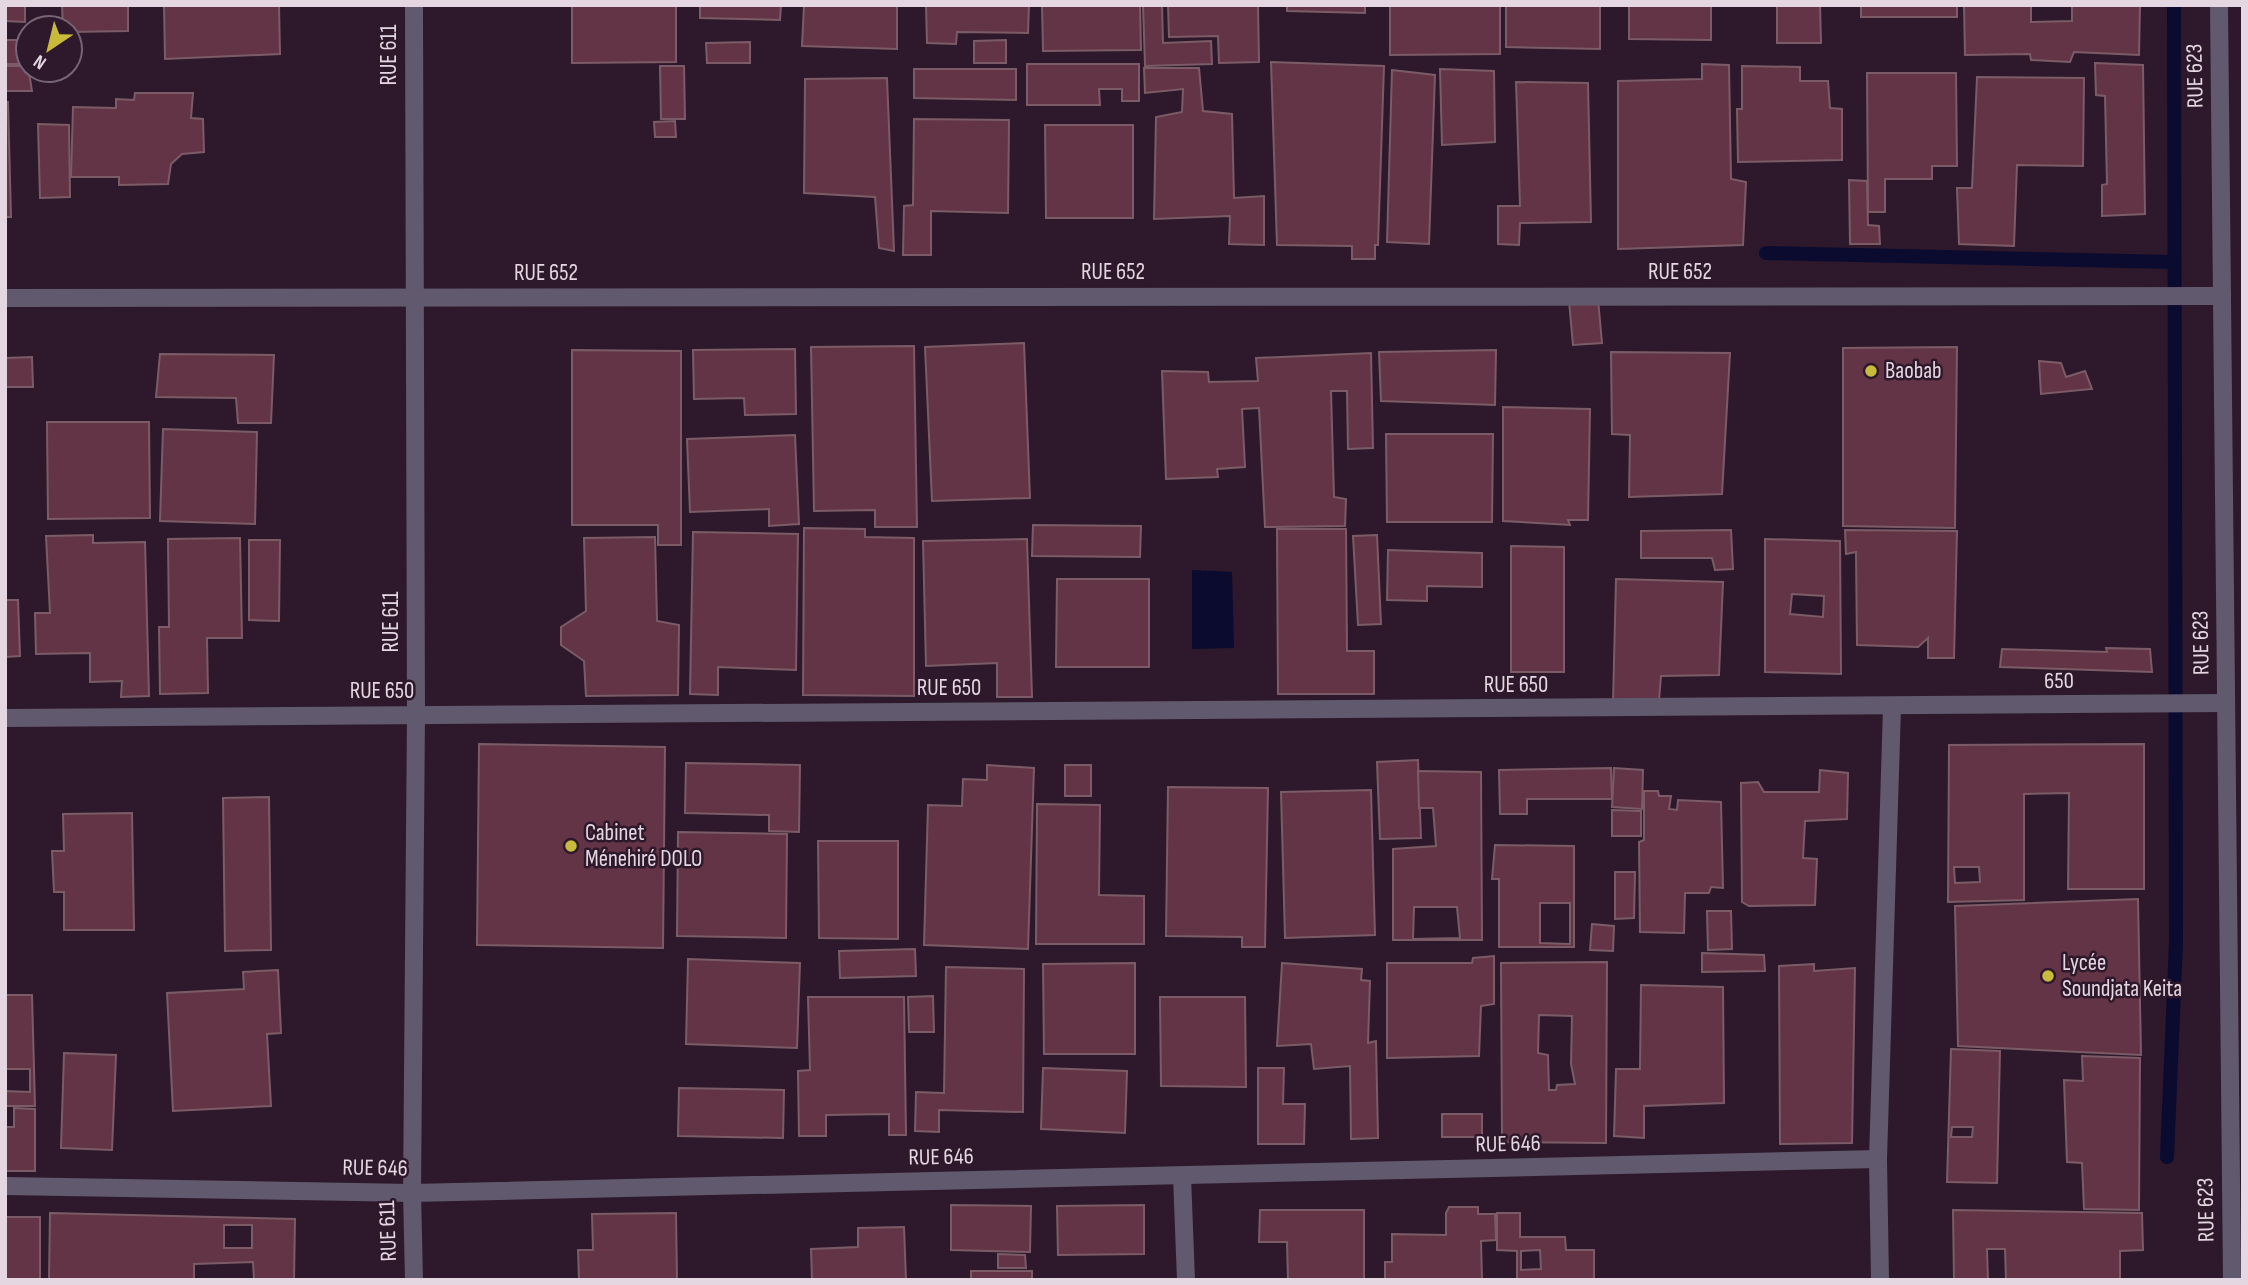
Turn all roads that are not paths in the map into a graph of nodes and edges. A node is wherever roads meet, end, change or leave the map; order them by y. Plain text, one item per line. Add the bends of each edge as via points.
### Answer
1 (414, 5) edge
2 (2219, 5) edge
3 (2222, 296) junction
4 (415, 297) junction
5 (5, 298) edge
6 (2226, 703) junction
7 (1892, 708) junction
8 (416, 715) junction
9 (5, 718) edge
10 (1878, 1159) junction
11 (1182, 1176) junction
12 (5, 1186) edge
13 (412, 1193) junction
14 (414, 1280) edge
15 (1186, 1280) edge
16 (1880, 1280) edge
17 (2232, 1280) edge

1 - 4 street, RUE 611
2 - 3 street, RUE 623
3 - 4 street, RUE 652
3 - 6 street, RUE 623
4 - 5 street, RUE 652
4 - 8 street, RUE 611
6 - 7 street, 650
6 - 17 street, RUE 623
7 - 8 street, RUE 650
7 - 10 street
8 - 9 street, RUE 650
8 - 13 street, RUE 611
10 - 11 street, RUE 646
10 - 16 street
11 - 13 street, RUE 646
11 - 15 street
12 - 13 street, RUE 646
13 - 14 street, RUE 611

